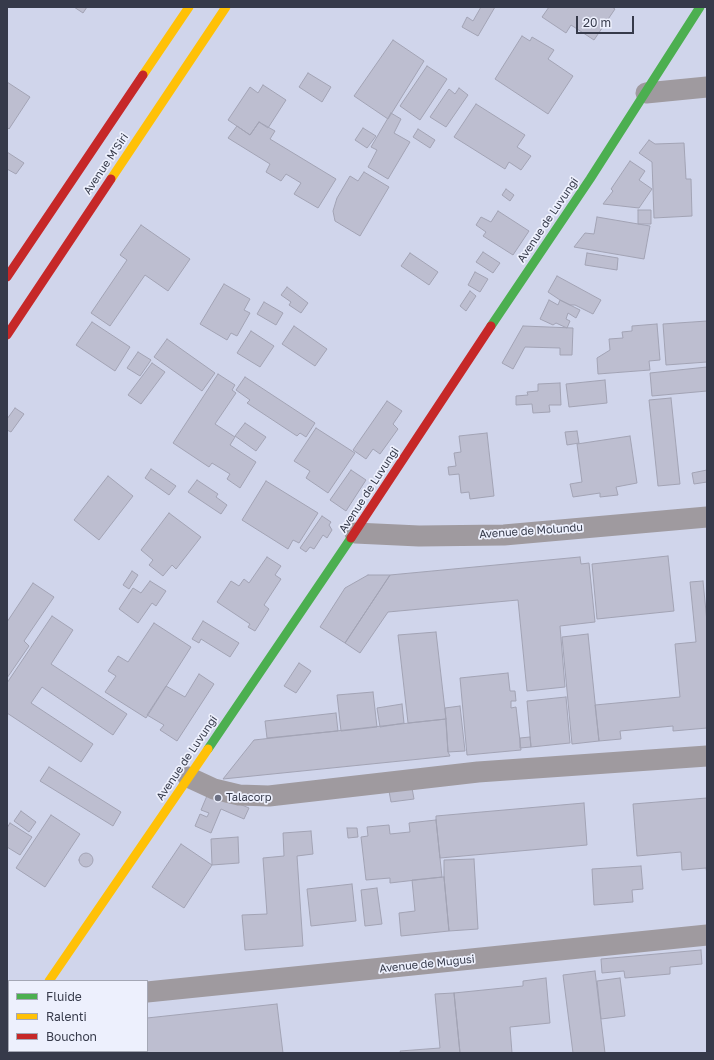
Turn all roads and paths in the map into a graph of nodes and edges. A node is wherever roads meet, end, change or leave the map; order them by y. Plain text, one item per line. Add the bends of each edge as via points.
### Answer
1 (189, 7) edge
2 (226, 7) edge
3 (700, 7) edge
4 (707, 87) edge
5 (646, 93) junction
6 (7, 277) edge
7 (7, 335) edge
8 (707, 517) edge
9 (355, 533) junction
10 (707, 756) edge
11 (188, 777) junction
12 (707, 935) edge
13 (50, 980) edge
14 (148, 992) edge

1 - 6 main road, Avenue M'Siri
2 - 7 main road, Avenue M'Siri
3 - 5 main road, Avenue de Luvungi
4 - 5 street
5 - 9 main road, Avenue de Luvungi
8 - 9 street, Avenue de Molundu via 504,535 419,536
9 - 11 main road, Avenue de Luvungi
10 - 11 street via 478,772 269,796 240,796 214,789
11 - 13 main road, Avenue de Luvungi
12 - 14 street, Avenue de Mugusi

